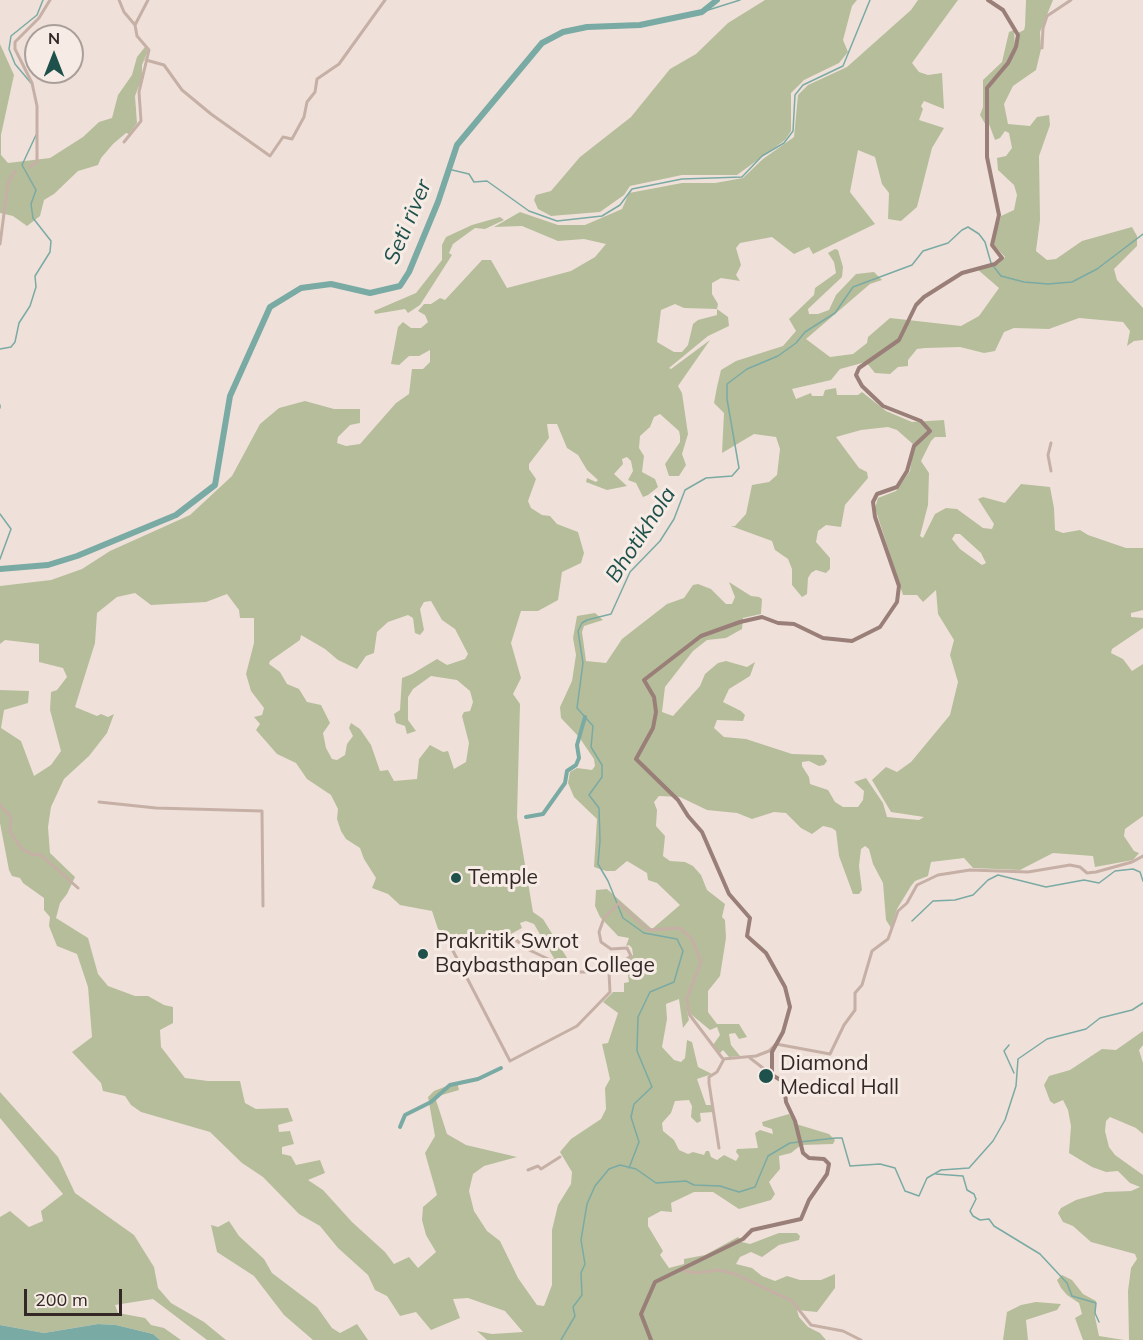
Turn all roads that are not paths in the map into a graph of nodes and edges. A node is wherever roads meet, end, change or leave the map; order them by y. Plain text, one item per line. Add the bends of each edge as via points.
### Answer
1 (50, 0) edge
2 (119, 0) edge
3 (148, 0) edge
4 (384, 0) edge
5 (988, 0) edge
6 (1071, 0) edge
7 (135, 25) junction
8 (1042, 48) dead end
9 (146, 60) junction
10 (124, 142) dead end
11 (30, 167) dead end
12 (15, 171) dead end
13 (0, 244) edge
14 (1051, 443) dead end
15 (1052, 471) dead end
16 (99, 802) dead end
17 (0, 805) edge
18 (1143, 856) edge
19 (78, 888) dead end
20 (263, 906) dead end
21 (609, 972) junction
22 (776, 1044) junction
23 (748, 1057) junction
24 (724, 1059) junction
25 (772, 1074) junction
26 (719, 1148) dead end
27 (560, 1157) dead end
28 (528, 1170) dead end
29 (678, 1270) junction
30 (651, 1340) edge
31 (861, 1340) edge

1 - 11 street via 39,18 15,42 37,106 37,162
2 - 7 street
3 - 7 street
4 - 9 street via 339,64 317,79 315,92 292,140 283,137 270,156 182,90 164,64
5 - 22 main road via 1003,10 1018,35 1008,63 987,88 988,162 999,215 992,245 1003,257 995,264 962,273 924,297 899,340 859,368 856,375 883,406 921,421 930,431 914,446 905,476 897,487 877,494 873,502 899,591 897,602 884,622 863,637 845,641 823,638 794,624 762,617 750,619 701,636 644,680 654,698 656,712 636,759 678,800 702,832 729,894 750,918 747,936 766,952 785,987 790,1007
6 - 8 street via 1047,16
7 - 9 street via 137,36 149,50
9 - 10 street via 139,92 141,121
12 - 13 street via 8,183
14 - 15 street via 1048,455
16 - 20 street via 262,811
17 - 19 street via 11,817 10,832 22,849 40,854
18 - 22 street via 1087,873 1070,865 1035,872 970,870 925,879 898,911 888,939 872,951 862,985 855,993 855,1010 830,1054
21 - 21 street via 576,972 527,949 511,936 451,947 510,1062 579,1024 610,992
21 - 24 street via 631,956 627,948 611,949 601,942 599,932 604,918 619,903 648,930 680,928 692,939 702,962 687,998 689,1014
22 - 23 street via 764,1054
22 - 25 main road
23 - 24 street
23 - 25 street
24 - 26 street via 709,1077
25 - 29 main road via 784,1082 786,1102 801,1147 808,1158 829,1164 827,1174 801,1219 755,1229 743,1239
27 - 28 street via 541,1169 538,1166
29 - 30 main road via 655,1282 642,1308 642,1320
29 - 31 street via 735,1274 792,1301 811,1325 843,1331

